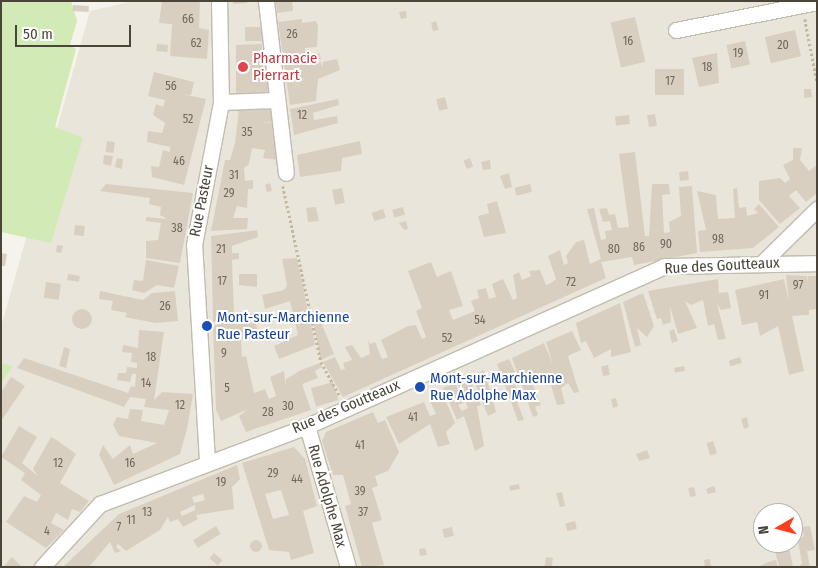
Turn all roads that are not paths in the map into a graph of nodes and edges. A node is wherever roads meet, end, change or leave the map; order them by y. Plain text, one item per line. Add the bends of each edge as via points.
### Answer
1 (219, 1) edge
2 (266, 1) edge
3 (810, 4) edge
4 (676, 30) dead end
5 (276, 100) junction
6 (221, 102) junction
7 (286, 173) road end
8 (817, 210) edge
9 (763, 262) junction
10 (817, 263) edge
11 (307, 426) junction
12 (206, 462) junction
13 (42, 567) edge
14 (348, 567) edge

1 - 6 street, Rue Pasteur
2 - 5 street
3 - 4 street
5 - 6 street
5 - 7 street
6 - 12 street, Rue Pasteur via 194,245
8 - 9 street
9 - 10 street, Rue des Goutteaux
9 - 11 street, Rue des Goutteaux via 664,266
11 - 12 street, Rue des Goutteaux
11 - 14 street, Rue Adolphe Max
12 - 13 street, Rue des Goutteaux via 100,504

